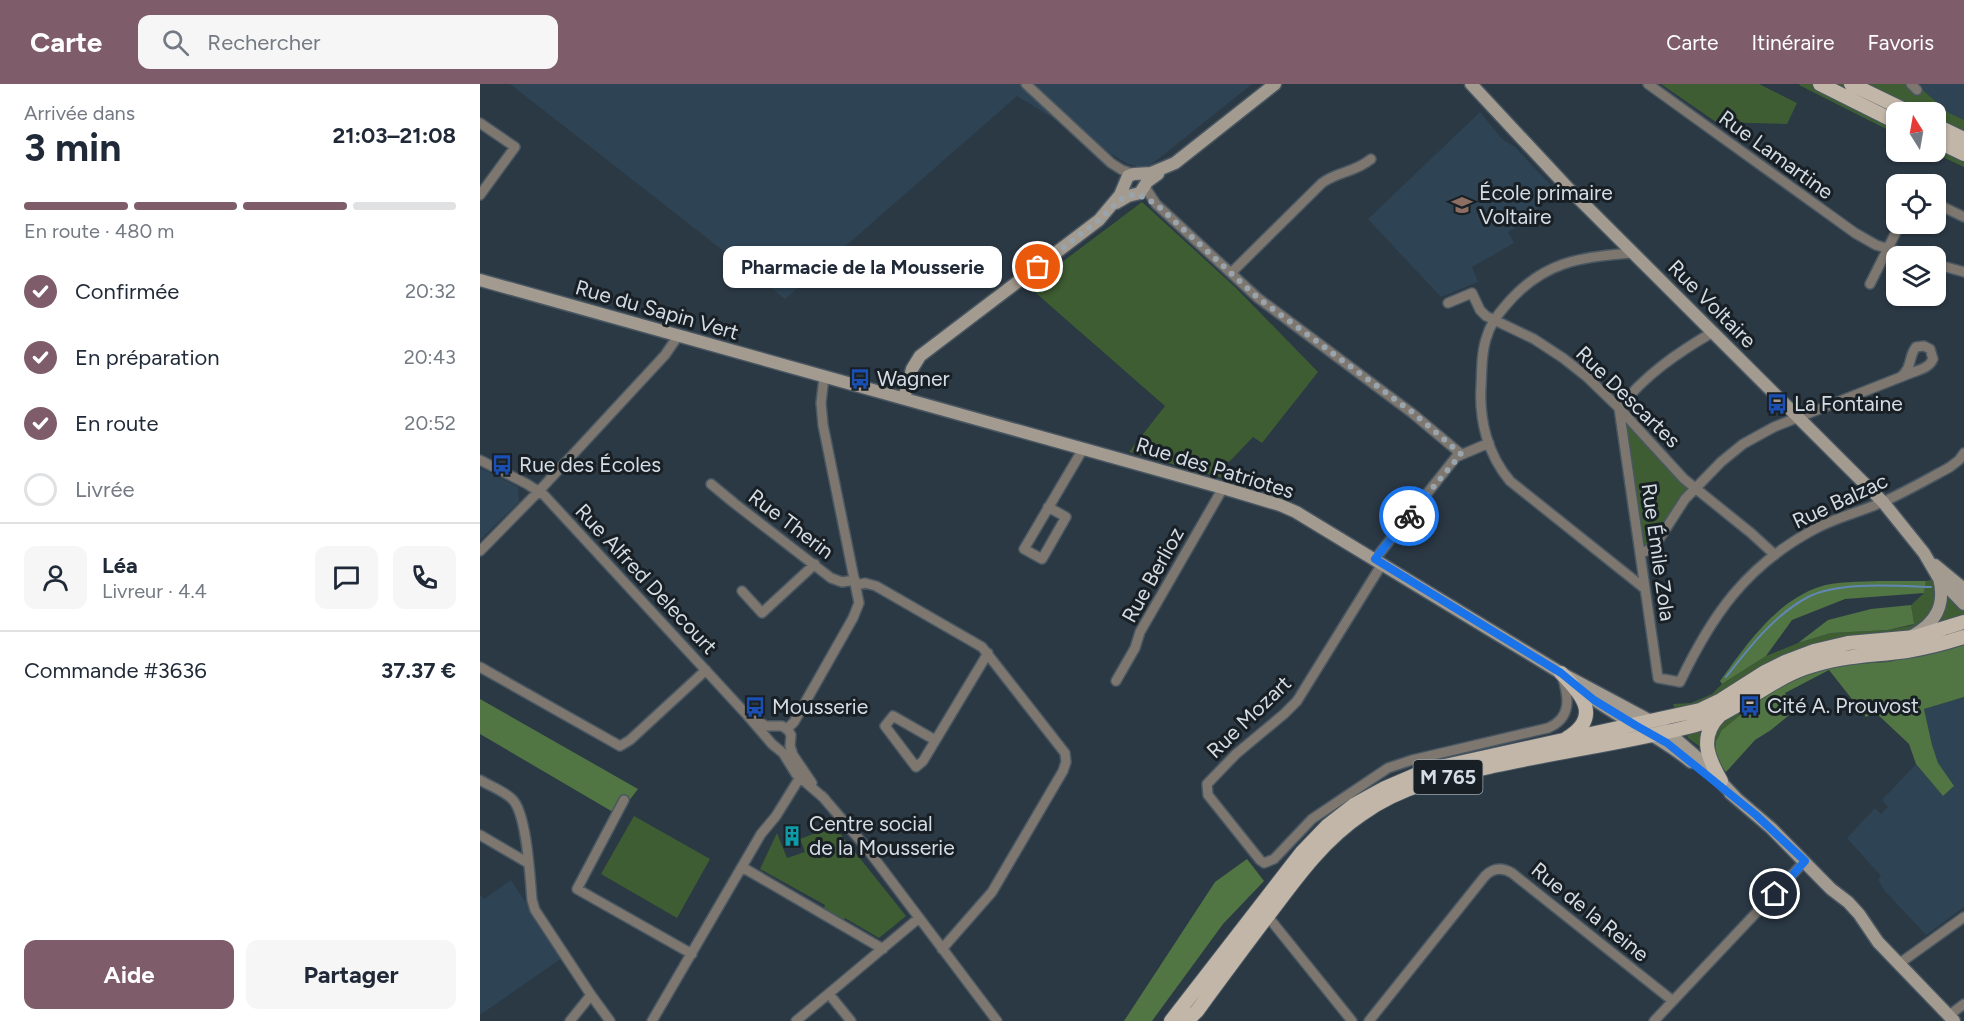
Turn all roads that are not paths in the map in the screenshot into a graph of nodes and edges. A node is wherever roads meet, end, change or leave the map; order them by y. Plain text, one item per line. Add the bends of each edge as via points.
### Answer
1 (1026, 84) edge
2 (1275, 84) edge
3 (1471, 84) edge
4 (1648, 84) edge
5 (1820, 84) edge
6 (1851, 84) edge
7 (1888, 102) edge
8 (1886, 117) edge
9 (480, 123) edge
10 (1946, 130) edge
11 (1964, 139) edge
12 (1946, 145) edge
13 (1964, 154) edge
14 (1371, 159) dead end
15 (1112, 163) junction
16 (1124, 184) junction
17 (1139, 185) junction
18 (480, 195) edge
19 (1112, 206) junction
20 (1946, 208) edge
21 (1964, 217) edge
22 (1886, 249) edge
23 (1886, 251) edge
24 (1634, 253) junction
25 (1964, 261) edge
26 (1946, 267) edge
27 (1962, 272) edge
28 (1231, 273) junction
29 (480, 280) edge
30 (1870, 284) dead end
31 (1448, 303) dead end
32 (1495, 321) junction
33 (1713, 332) junction
34 (678, 336) junction
35 (824, 377) junction
36 (1901, 377) dead end
37 (904, 398) junction
38 (1619, 408) junction
39 (1798, 417) junction
40 (1488, 443) junction
41 (1083, 449) junction
42 (1964, 453) edge
43 (1461, 454) junction
44 (480, 460) edge
45 (711, 484) dead end
46 (1223, 488) junction
47 (1695, 488) junction
48 (539, 491) junction
49 (1883, 502) junction
50 (1048, 507) junction
51 (480, 551) edge
52 (1924, 553) junction
53 (1640, 554) junction
54 (1774, 555) junction
55 (1378, 561) junction
56 (814, 564) junction
57 (1938, 577) junction
58 (856, 582) junction
59 (1644, 588) junction
60 (1964, 589) edge
61 (742, 591) dead end
62 (1964, 604) edge
63 (1964, 622) edge
64 (1964, 637) edge
65 (1905, 639) junction
66 (988, 653) junction
67 (480, 667) edge
68 (706, 670) junction
69 (1561, 673) junction
70 (1116, 681) dead end
71 (1680, 682) joint
72 (747, 714) junction
73 (1720, 715) junction
74 (1635, 725) junction
75 (777, 727) junction
76 (1652, 728) junction
77 (787, 729) junction
78 (1539, 730) junction
79 (1668, 731) junction
80 (935, 740) junction
81 (1562, 740) junction
82 (790, 742) junction
83 (773, 745) junction
84 (802, 775) junction
85 (480, 780) edge
86 (1721, 781) junction
87 (1736, 798) junction
88 (624, 800) dead end
89 (480, 835) edge
90 (1805, 861) junction
91 (528, 863) junction
92 (742, 867) junction
93 (1264, 911) junction
94 (1964, 917) edge
95 (920, 918) junction
96 (883, 949) junction
97 (942, 949) junction
98 (692, 954) junction
99 (1900, 963) junction
100 (829, 994) junction
101 (591, 995) junction
102 (1673, 1001) junction
103 (1964, 1004) edge
104 (1951, 1018) edge
105 (570, 1021) edge
106 (610, 1021) edge
107 (652, 1021) edge
108 (796, 1021) edge
109 (851, 1021) edge
110 (997, 1021) edge
111 (1171, 1021) edge
112 (1187, 1021) edge
113 (1352, 1021) edge
114 (1369, 1021) edge
115 (1654, 1021) edge

1 - 15 street
2 - 17 street via 1185,155 1151,173
3 - 24 street, Rue Voltaire
4 - 22 street, Rue Lamartine via 1841,224
5 - 8 main road
6 - 7 main road
9 - 18 street via 514,147
10 - 11 main road
12 - 13 main road
14 - 28 street via 1322,183
15 - 16 street
15 - 17 street
16 - 17 street via 1128,192
16 - 19 street
17 - 19 street
17 - 28 street
19 - 37 street via 1091,227 920,356
20 - 21 street
23 - 30 street
24 - 32 street via 1587,257 1556,267 1521,289
24 - 33 street, Rue Voltaire
25 - 27 street
26 - 27 street
28 - 43 street
29 - 34 street, Rue du Sapin Vert
31 - 32 street, Rue Descartes via 1472,293 1482,313
32 - 38 street, Rue Descartes via 1524,333 1563,358
32 - 40 street via 1485,343 1481,395
33 - 38 street via 1655,370
33 - 39 street, Rue Voltaire
34 - 35 street, Rue du Sapin Vert
34 - 48 street via 665,355
35 - 37 street, Rue des Patriotes
35 - 58 street via 824,425
36 - 39 street
37 - 41 street, Rue des Patriotes
38 - 47 street, Rue Descartes
38 - 53 street, Rue Émile Zola
39 - 47 street via 1743,444
39 - 49 street, Rue Voltaire
40 - 43 street
40 - 59 street via 1510,482
41 - 46 street, Rue des Patriotes
41 - 50 street
42 - 49 street, Rue Balzac via 1950,467
43 - 55 street
44 - 48 street, Rue Alfred Delecourt
45 - 56 street, Rue Therin
46 - 55 street, Rue des Patriotes via 1296,512
46 - 70 street, Rue Berlioz
47 - 53 street via 1676,510 1654,547
47 - 54 street, Rue Descartes
48 - 51 street
48 - 68 street, Rue Alfred Delecourt
49 - 52 street, Rue Voltaire
49 - 54 street, Rue Balzac via 1828,522
50 - 50 street via 1024,549 1042,559 1066,517
52 - 57 street, Rue Voltaire
52 - 60 street, Rue Voltaire
53 - 59 street, Rue Émile Zola
54 - 71 street, Rue Balzac via 1742,584 1716,617
55 - 69 street, Rue des Patriotes
55 - 78 street, Rue Mozart via 1297,701 1207,784 1208,795 1260,860 1274,859 1312,819 1388,768
56 - 58 street, Rue Therin via 836,580
56 - 61 street via 762,613
57 - 62 street, Rue Voltaire
57 - 65 street via 1940,608 1925,627
58 - 66 street, Rue Therin via 876,586
58 - 77 street via 859,603 853,618
59 - 71 street, Rue Émile Zola via 1658,678
63 - 65 main road, M 765
64 - 73 main road, M 765 via 1914,650 1859,655 1815,665 1772,683
65 - 76 main road, M 765 via 1855,642 1814,651 1765,672 1708,706
66 - 80 street
66 - 97 street, Rue Therin via 1062,748 1065,766 996,885
67 - 68 street via 620,746
68 - 72 street, Rue Alfred Delecourt
69 - 74 street, Rue des Patriotes via 1594,700
69 - 76 street, Rue des Patriotes
69 - 78 street via 1568,695 1566,712 1557,723
69 - 81 main road via 1581,694 1585,708 1580,727
72 - 75 street, Rue Alfred Delecourt via 766,726
72 - 83 street, Rue Alfred Delecourt
73 - 79 main road, M 765
73 - 86 main road via 1710,728 1707,742 1710,761
74 - 76 main road, M 765
74 - 81 main road, M 765
75 - 77 street
75 - 83 street via 770,733
76 - 79 main road, M 765
76 - 87 street, Rue des Patriotes
76 - 93 main road, M 765 via 1462,773 1394,795 1363,812 1331,838
77 - 82 street
78 - 81 street
79 - 86 street, Rue des Patriotes
80 - 80 street via 916,767 885,726 892,716
81 - 93 main road, M 765 via 1433,770 1369,796 1311,841
82 - 83 street via 785,747
82 - 84 street, Rue Alfred Delecourt
83 - 84 street, Rue Alfred Delecourt
84 - 92 street
84 - 95 street, Rue Alfred Delecourt via 865,846
85 - 91 street via 517,804
86 - 87 street, Rue des Patriotes
87 - 90 street, Rue des Patriotes
88 - 98 street via 578,889
89 - 91 street
90 - 99 street, Rue des Patriotes via 1852,907
90 - 102 street
91 - 101 street via 535,910
92 - 96 street
92 - 98 street
93 - 111 main road, M 765
93 - 112 main road, M 765
93 - 113 street
94 - 99 street
95 - 96 street
95 - 97 street, Rue Alfred Delecourt
96 - 100 street
97 - 110 street, Rue Alfred Delecourt
98 - 107 street
99 - 104 street, Rue des Patriotes
100 - 108 street
100 - 109 street
101 - 105 street
101 - 106 street
102 - 114 street, Rue de la Reine via 1512,873 1498,869 1487,874
102 - 115 street
103 - 104 street

